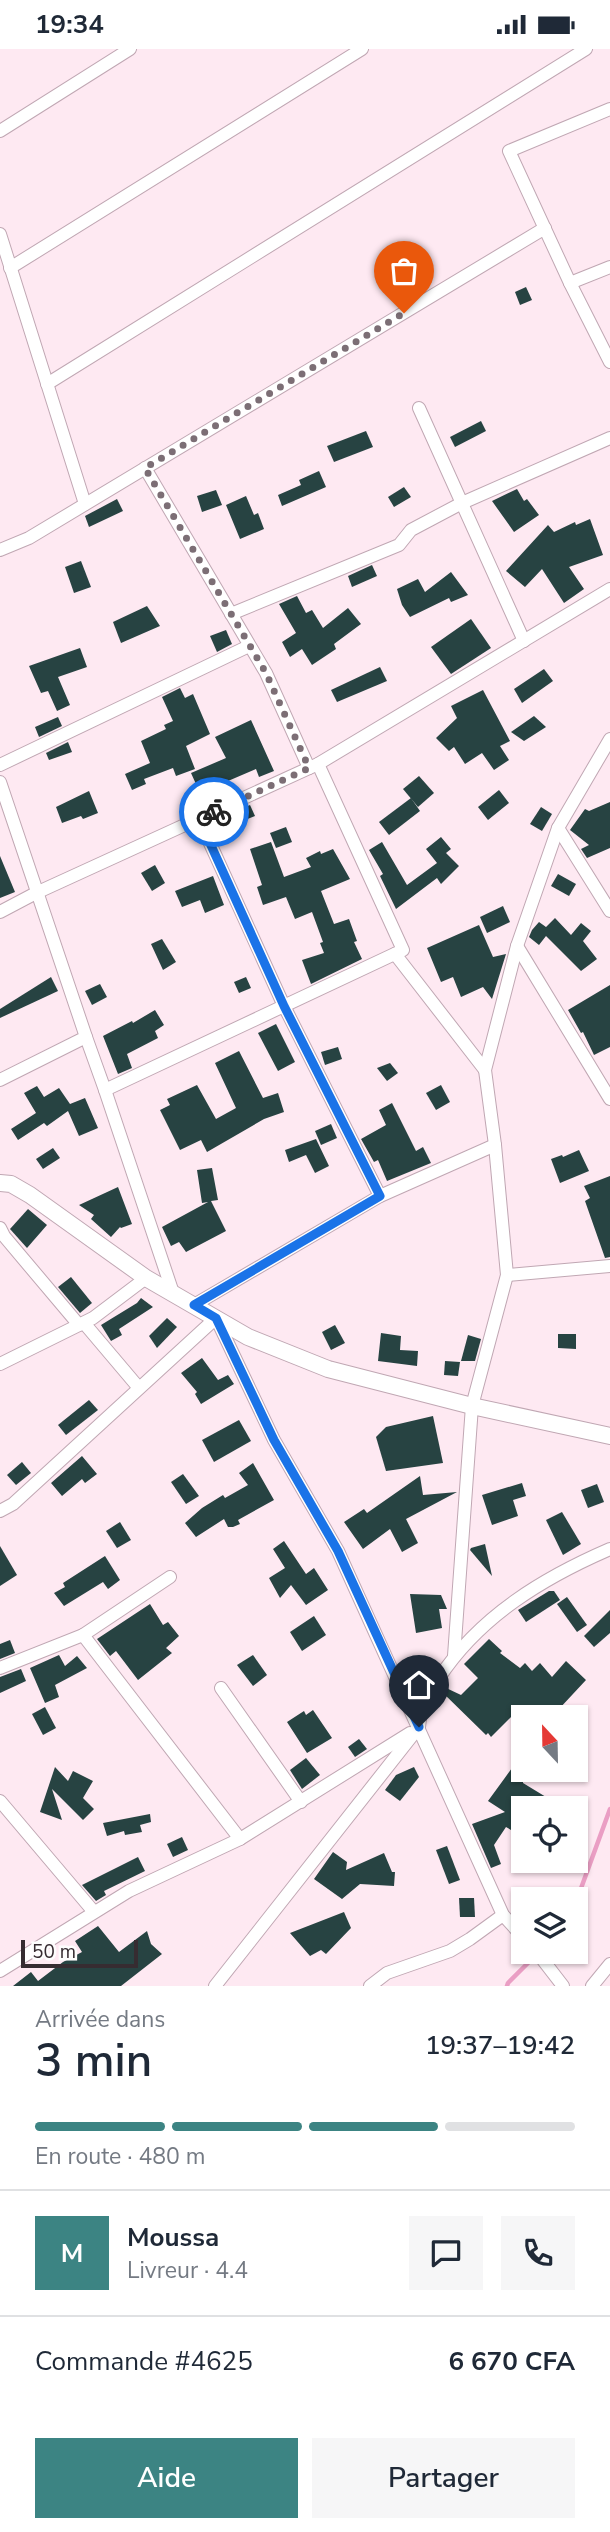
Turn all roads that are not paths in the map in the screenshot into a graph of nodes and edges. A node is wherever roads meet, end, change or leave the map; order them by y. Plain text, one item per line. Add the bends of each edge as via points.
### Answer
1 (130, 49) edge
2 (362, 49) edge
3 (586, 49) edge
4 (610, 109) edge
5 (0, 131) edge
6 (544, 228) junction
7 (0, 235) edge
8 (610, 267) edge
9 (10, 268) junction
10 (570, 283) junction
11 (610, 362) edge
12 (47, 384) junction
13 (419, 408) dead end
14 (610, 438) edge
15 (145, 468) junction
16 (462, 503) junction
17 (85, 504) junction
18 (0, 550) edge
19 (610, 589) edge
20 (231, 614) junction
21 (524, 641) junction
22 (249, 646) junction
23 (610, 739) edge
24 (1, 761) edge
25 (313, 766) junction
26 (0, 782) edge
27 (199, 819) junction
28 (558, 828) junction
29 (36, 893) junction
30 (610, 911) edge
31 (0, 912) edge
32 (517, 946) junction
33 (395, 954) junction
34 (284, 1006) junction
35 (86, 1037) junction
36 (485, 1070) junction
37 (0, 1080) edge
38 (105, 1090) junction
39 (610, 1099) edge
40 (495, 1145) junction
41 (0, 1183) edge
42 (380, 1196) junction
43 (1, 1234) edge
44 (610, 1266) edge
45 (507, 1275) junction
46 (146, 1278) junction
47 (173, 1293) junction
48 (194, 1305) junction
49 (216, 1318) junction
50 (82, 1324) junction
51 (0, 1364) edge
52 (139, 1388) junction
53 (472, 1406) junction
54 (610, 1436) edge
55 (0, 1511) edge
56 (610, 1549) edge
57 (170, 1577) dead end
58 (83, 1635) junction
59 (454, 1655) junction
60 (0, 1668) edge
61 (221, 1688) dead end
62 (419, 1727) junction
63 (0, 1801) edge
64 (301, 1802) junction
65 (240, 1839) junction
66 (94, 1912) junction
67 (503, 1915) junction
68 (511, 1924) edge
69 (546, 1964) edge
70 (610, 1964) edge
71 (0, 1971) edge
72 (215, 1986) edge
73 (370, 1986) edge
74 (563, 1986) edge
75 (592, 1986) edge

1 - 5 street
2 - 9 street
3 - 12 street
4 - 6 street via 509,151
6 - 10 street
6 - 15 street
7 - 9 street
8 - 10 street
9 - 12 street
10 - 11 street
12 - 17 street
13 - 16 street
14 - 16 street
15 - 17 street
15 - 20 street
16 - 20 street via 411,530 399,545
16 - 21 street
17 - 18 street
19 - 21 street
20 - 22 street
21 - 25 street
22 - 24 street
22 - 25 street
23 - 28 street
25 - 27 street
25 - 33 street via 403,950
26 - 29 street
27 - 29 street
27 - 34 street
28 - 30 street
28 - 32 street
29 - 31 street
29 - 35 street
32 - 36 street
32 - 39 street
33 - 34 street
33 - 36 street
34 - 38 street
34 - 42 street
35 - 37 street
35 - 38 street
36 - 40 street
38 - 47 street
40 - 42 street
40 - 45 street
41 - 46 street via 30,1195
42 - 48 street
43 - 50 street
44 - 45 street
45 - 53 street
46 - 47 street
46 - 50 street
47 - 48 street
48 - 49 street
49 - 52 street
49 - 53 street via 248,1337 328,1369
49 - 62 street via 274,1440 338,1551
50 - 51 street
50 - 52 street
52 - 55 street
53 - 54 street
53 - 59 street
56 - 59 street via 513,1600
57 - 58 street
58 - 60 street
58 - 65 street
59 - 62 street via 424,1702
61 - 64 street
62 - 64 street
62 - 67 street
62 - 72 street
63 - 66 street
64 - 65 street
65 - 66 street
66 - 71 street
67 - 68 street
67 - 73 street via 450,1951 387,1973
69 - 74 street
70 - 75 street

